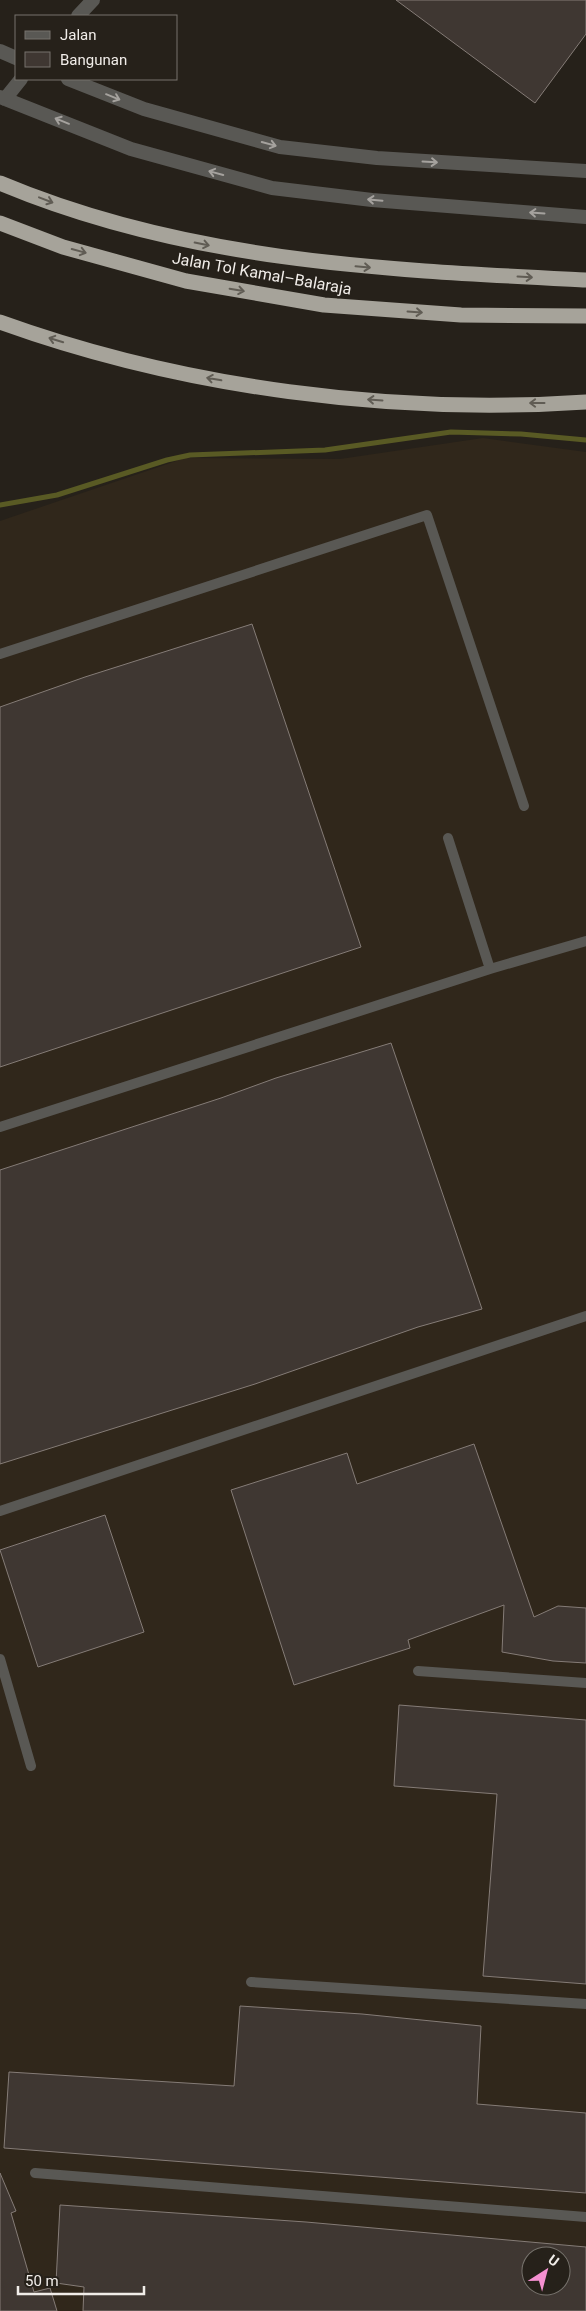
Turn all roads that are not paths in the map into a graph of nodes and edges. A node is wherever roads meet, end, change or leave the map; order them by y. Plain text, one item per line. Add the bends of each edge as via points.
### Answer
1 (93, 0) edge
2 (79, 15) edge
3 (0, 52) edge
4 (15, 58) edge
5 (20, 80) edge
6 (71, 80) edge
7 (2, 98) edge
8 (586, 171) edge
9 (0, 183) edge
10 (586, 217) edge
11 (0, 223) edge
12 (586, 280) edge
13 (586, 316) edge
14 (0, 322) edge
15 (586, 402) edge
16 (0, 654) edge
17 (524, 806) dead end
18 (448, 838) dead end
19 (586, 941) edge
20 (490, 969) junction
21 (0, 1127) edge
22 (586, 1316) edge
23 (0, 1511) edge
24 (0, 1658) edge
25 (418, 1671) dead end
26 (586, 1683) edge
27 (31, 1766) dead end
28 (251, 1982) dead end
29 (586, 2004) edge
30 (35, 2173) dead end
31 (586, 2217) edge

1 - 2 street
3 - 4 street
5 - 7 street
6 -> 8 street via 144,109 280,147 377,158
10 -> 7 street via 372,200 272,188 131,150
9 -> 12 highway via 126,226 247,252 396,270
11 -> 13 highway, Jalan Tol Kamal–Balaraja via 63,247 186,281 324,305 461,315
15 -> 14 highway via 432,404 308,394 190,375 75,346
16 - 17 lane via 427,515
18 - 20 lane
19 - 20 lane
20 - 21 lane
22 - 23 lane
24 - 27 lane
25 - 26 lane
28 - 29 lane
30 - 31 lane

